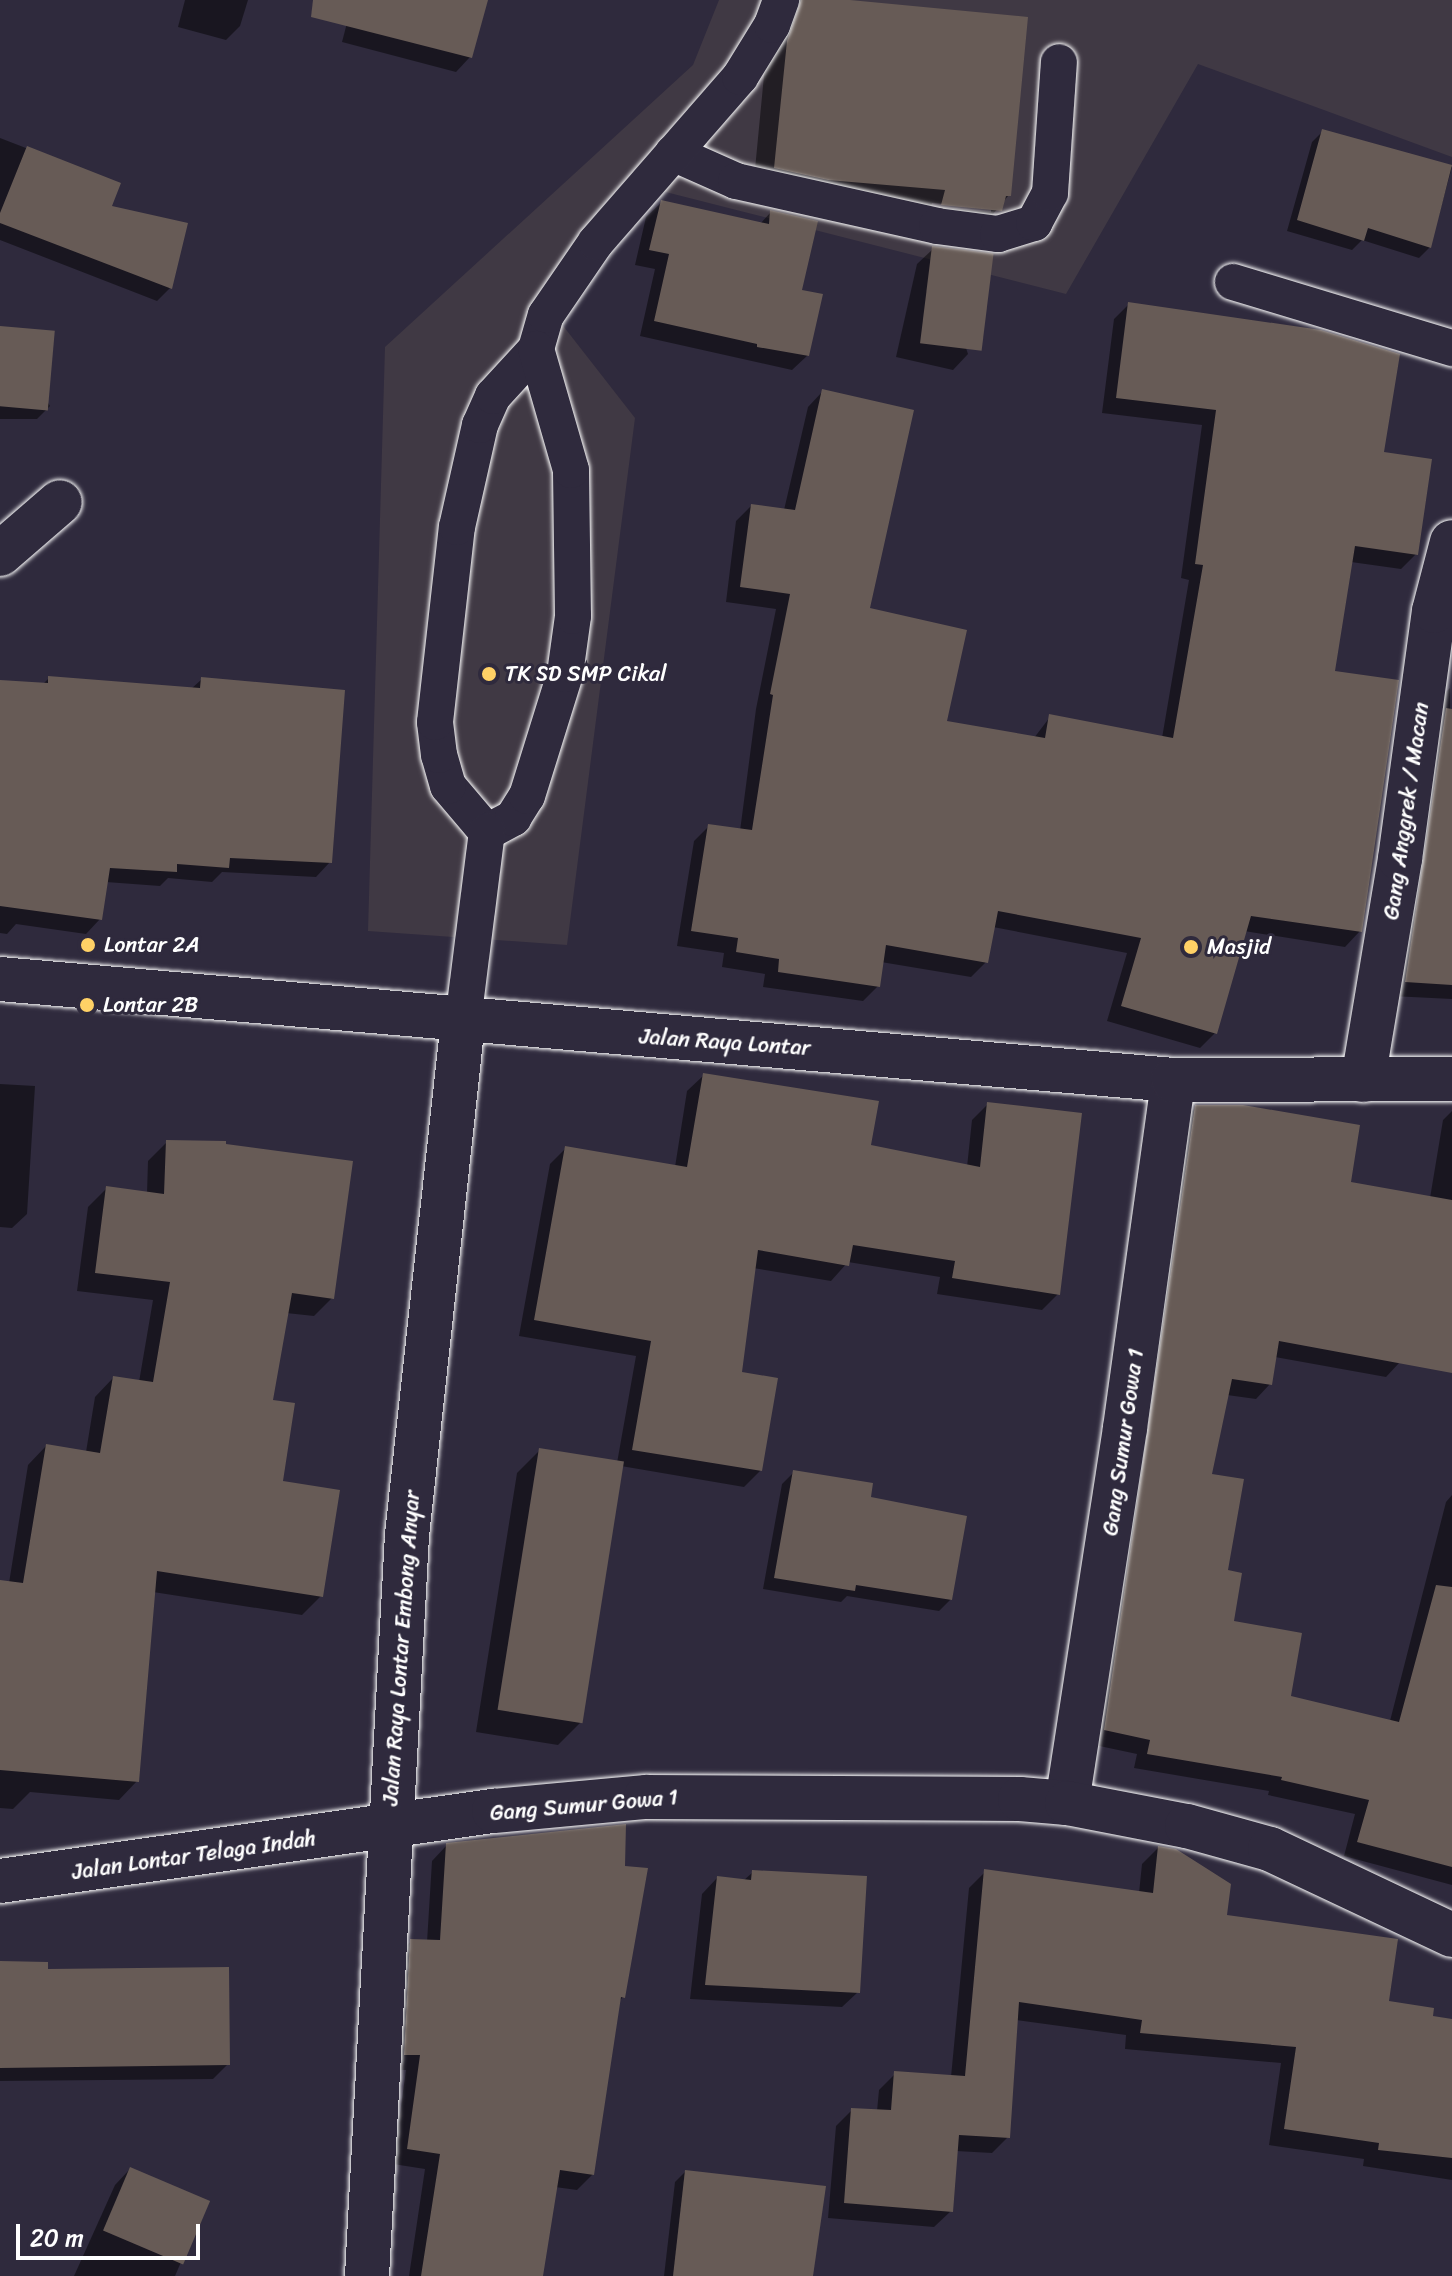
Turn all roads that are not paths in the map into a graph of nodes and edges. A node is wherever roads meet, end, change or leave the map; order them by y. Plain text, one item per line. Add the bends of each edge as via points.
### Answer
1 (781, 0) edge
2 (1059, 62) dead end
3 (673, 153) junction
4 (1233, 282) dead end
5 (1452, 348) edge
6 (536, 349) junction
7 (60, 502) dead end
8 (1452, 542) edge
9 (0, 554) edge
10 (487, 832) junction
11 (0, 979) edge
12 (463, 1021) junction
13 (1452, 1079) edge
14 (1173, 1080) junction
15 (1363, 1080) junction
16 (1067, 1803) junction
17 (389, 1826) junction
18 (0, 1881) edge
19 (1452, 1935) edge
20 (367, 2276) edge

1 - 3 lane via 740,77
2 - 3 lane via 1050,193 1034,223 998,234 937,226 736,181
3 - 6 lane via 596,242 546,315
4 - 5 lane
6 - 10 lane via 571,470 573,616 565,674 527,796 513,818
6 - 10 lane via 493,396 480,425 457,527 435,722 448,786
7 - 9 street
8 - 15 street, Gang Anggrek / Macan via 1434,611
10 - 12 lane
11 - 12 street, Jalan Raya Lontar
12 - 14 street, Jalan Raya Lontar
12 - 17 street, Jalan Raya Lontar Embong Anyar via 407,1535
13 - 15 street, Jalan Raya Lontar
14 - 15 street, Jalan Raya Lontar
14 - 16 street, Gang Sumur Gowa 1
16 - 17 street, Gang Sumur Gowa 1 via 830,1795 646,1797
16 - 19 street, Gang Sumur Gowa 1 via 1187,1826 1270,1849
17 - 18 street, Jalan Lontar Telaga Indah
17 - 20 street, Jalan Raya Lontar Embong Anyar

